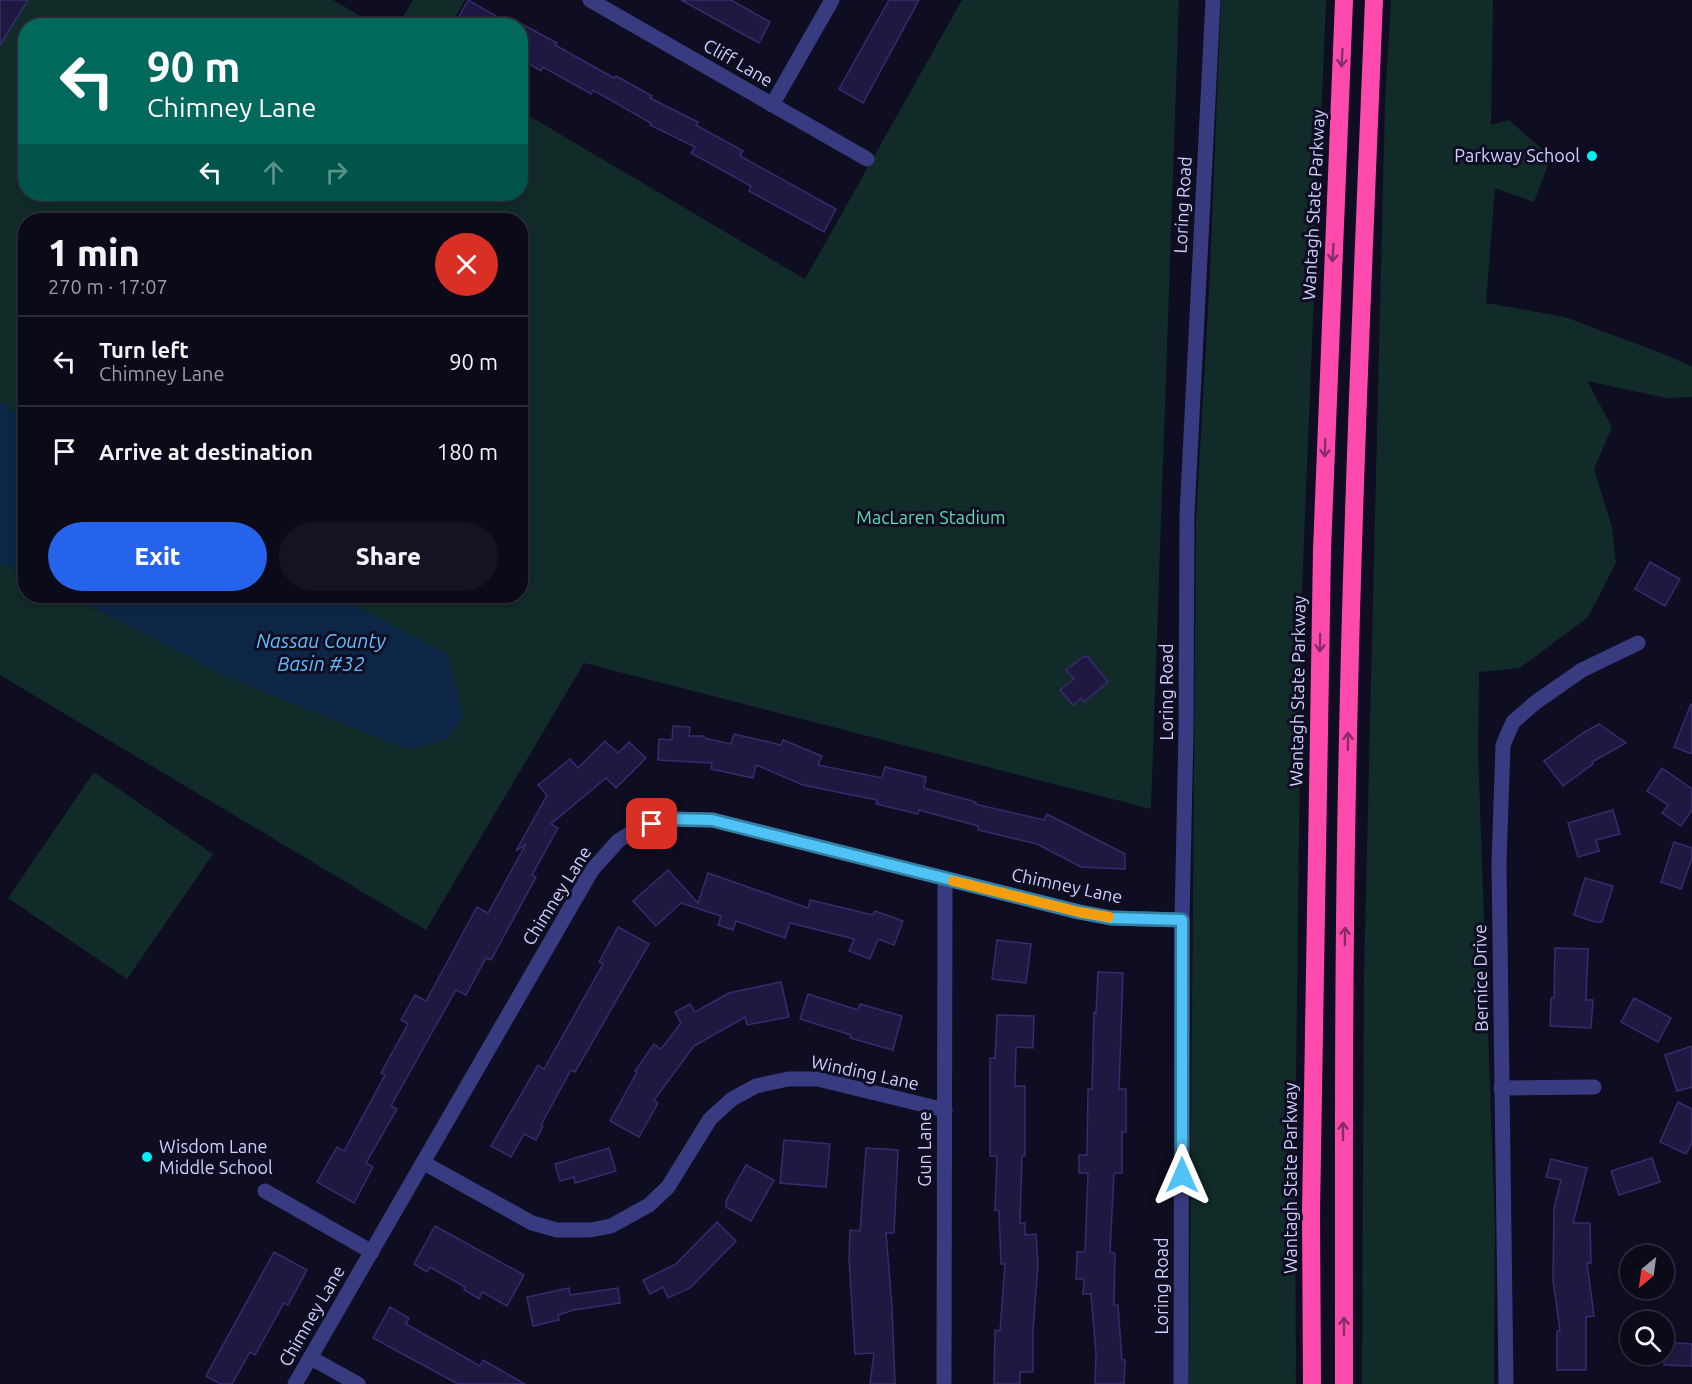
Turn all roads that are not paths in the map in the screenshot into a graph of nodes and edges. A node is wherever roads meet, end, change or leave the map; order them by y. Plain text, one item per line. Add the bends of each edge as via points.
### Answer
1 (590, 0) edge
2 (832, 0) edge
3 (1213, 0) edge
4 (1344, 0) edge
5 (1374, 0) edge
6 (772, 105) junction
7 (867, 159) dead end
8 (1638, 644) dead end
9 (945, 879) junction
10 (1182, 920) junction
11 (1594, 1087) dead end
12 (1502, 1088) junction
13 (945, 1110) junction
14 (424, 1163) junction
15 (265, 1191) dead end
16 (372, 1252) junction
17 (311, 1358) junction
18 (295, 1384) edge
19 (358, 1384) edge
20 (945, 1384) edge
21 (1181, 1384) edge
22 (1312, 1384) edge
23 (1344, 1384) edge
24 (1506, 1384) edge

1 - 6 street, Cliff Lane
2 - 6 street
3 - 10 street, Loring Road via 1187,515
4 -> 22 highway, Wantagh State Parkway via 1322,550 1311,1213
23 -> 5 highway via 1348,739 1356,421
6 - 7 street, Cliff Lane
8 - 12 street, Bernice Drive via 1582,670 1536,702 1514,722 1503,745 1499,863
9 - 10 street, Chimney Lane via 1095,915
9 - 13 street, Gun Lane
9 - 14 street, Chimney Lane via 712,820 669,819 635,830 618,841 592,870
10 - 21 street, Loring Road
11 - 12 street
12 - 24 street, Bernice Drive
13 - 14 street, Winding Lane via 818,1079 788,1079 756,1086 732,1099 710,1119 668,1186 649,1205 611,1226 590,1230 557,1230 532,1223
13 - 20 street, Gun Lane
14 - 16 street, Chimney Lane
15 - 16 street
16 - 17 street, Chimney Lane
17 - 18 street, Chimney Lane
17 - 19 street

